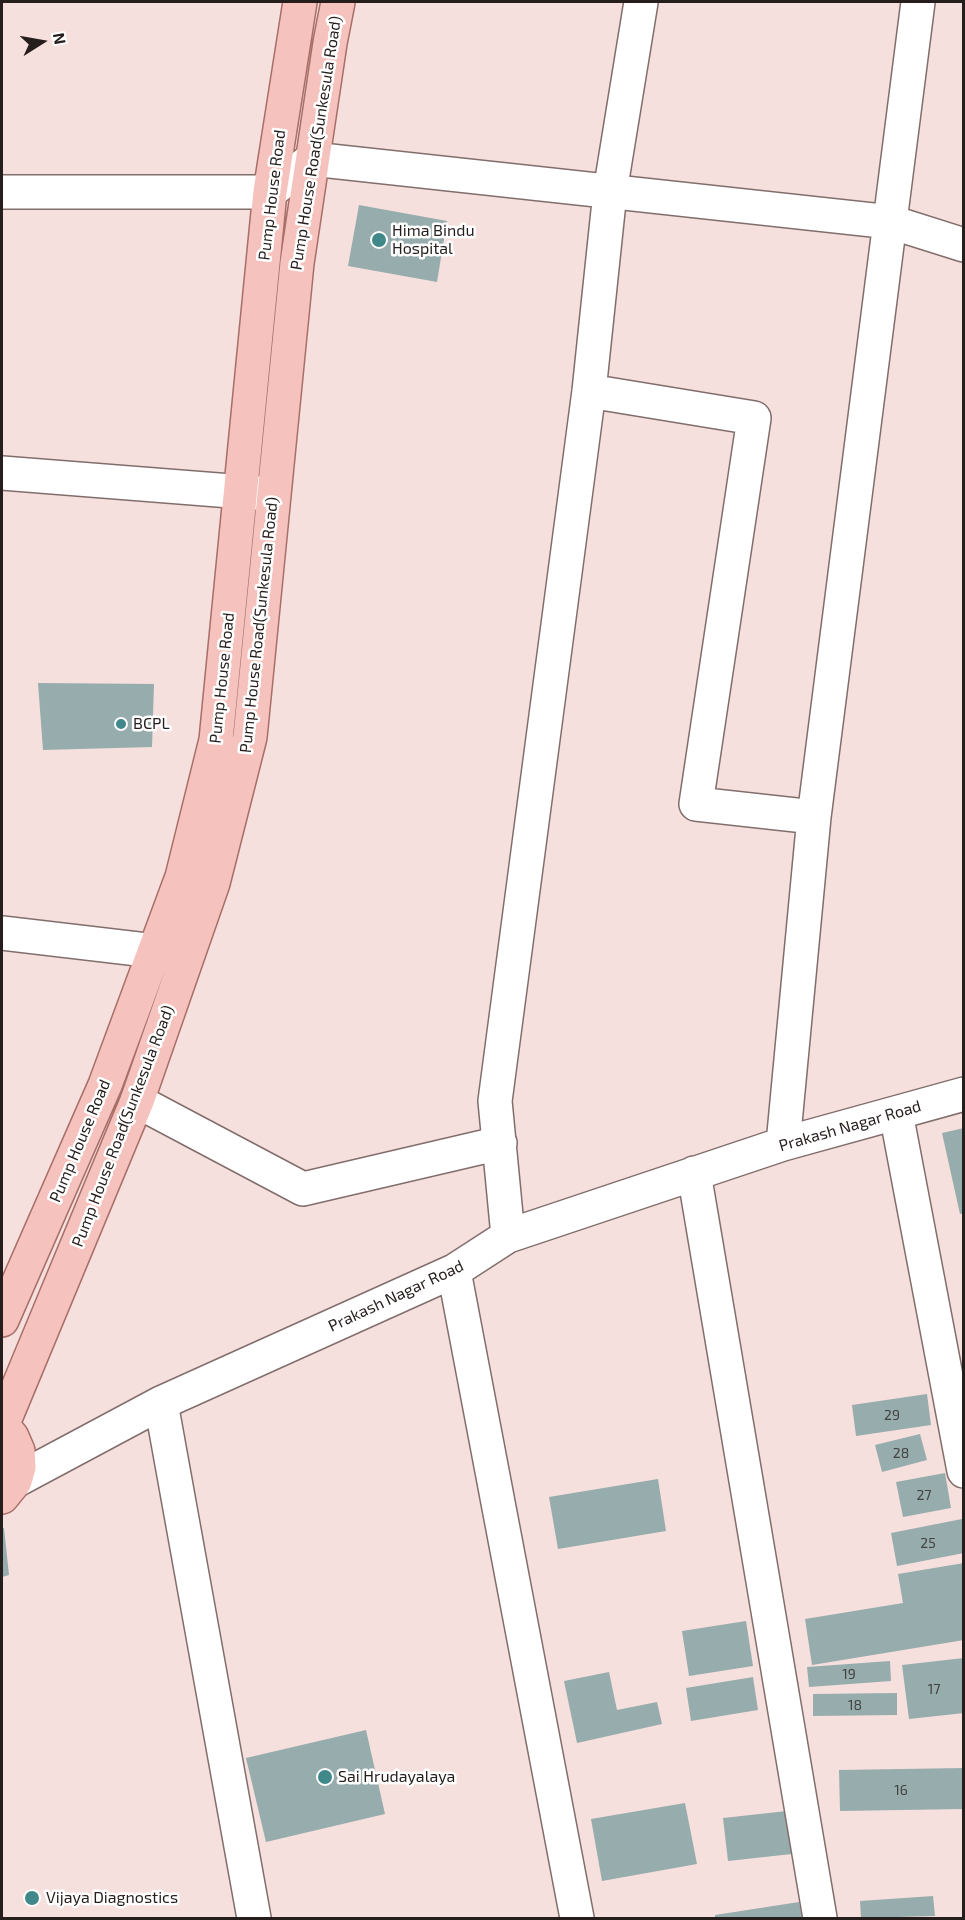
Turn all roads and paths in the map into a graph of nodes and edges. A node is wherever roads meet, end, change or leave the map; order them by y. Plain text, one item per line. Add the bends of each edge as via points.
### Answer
1 (300, 2) edge
2 (338, 2) edge
3 (641, 2) edge
4 (918, 2) edge
5 (312, 159) junction
6 (2, 192) edge
7 (270, 192) junction
8 (610, 192) junction
9 (891, 222) junction
10 (963, 245) edge
11 (589, 391) junction
12 (2, 473) edge
13 (241, 491) junction
14 (273, 494) junction
15 (814, 817) junction
16 (2, 933) edge
17 (155, 951) junction
18 (963, 1094) edge
19 (136, 1101) junction
20 (896, 1113) junction
21 (500, 1143) junction
22 (783, 1144) junction
23 (694, 1173) junction
24 (508, 1236) junction
25 (454, 1271) junction
26 (2, 1320) edge
27 (161, 1403) junction
28 (2, 1425) edge
29 (963, 1471) edge
30 (8, 1489) edge
31 (254, 1918) edge
32 (577, 1918) edge
33 (820, 1918) edge

1 - 7 main road, Pump House Road
2 - 5 main road, Pump House Road(Sunkesula Road)
3 - 8 street
4 - 9 street
5 - 7 street
5 - 8 street
5 - 14 main road, Pump House Road(Sunkesula Road)
6 - 7 street
7 - 13 main road, Pump House Road
8 - 9 street
8 - 11 street
9 - 10 street
9 - 15 street
11 - 15 street via 754,418 696,804
11 - 21 street via 495,1101
12 - 13 street
13 - 14 street
13 - 17 main road, Pump House Road via 216,740 183,877
14 - 19 main road, Pump House Road(Sunkesula Road) via 250,737 213,883
15 - 22 street
16 - 17 street
17 - 26 main road, Pump House Road via 105,1085
18 - 20 street, Prakash Nagar Road
19 - 21 street via 303,1189
19 - 28 main road, Pump House Road(Sunkesula Road)
20 - 22 street, Prakash Nagar Road
20 - 29 street
21 - 24 street
22 - 23 street, Prakash Nagar Road
23 - 24 street, Prakash Nagar Road
23 - 33 street
24 - 25 street, Prakash Nagar Road
25 - 27 street, Prakash Nagar Road
25 - 32 street
27 - 30 street, Prakash Nagar Road
27 - 31 street
28 - 30 main road via 18,1451 19,1467

